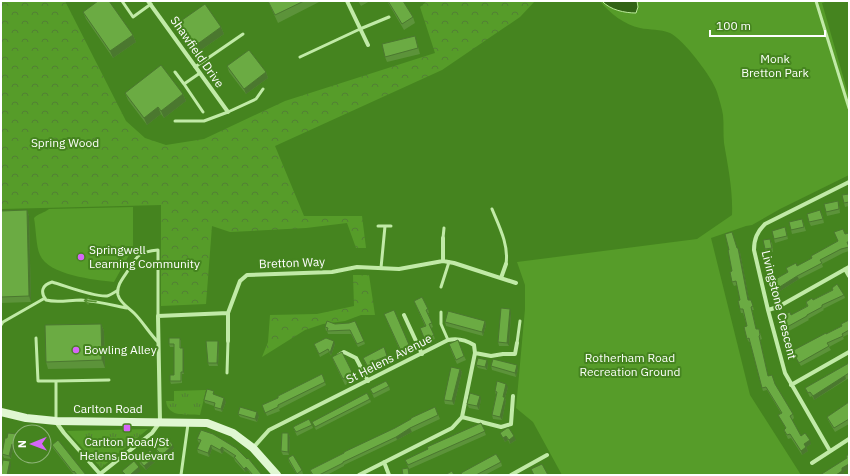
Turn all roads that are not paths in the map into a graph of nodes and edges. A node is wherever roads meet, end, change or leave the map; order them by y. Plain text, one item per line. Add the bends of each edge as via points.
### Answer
1 (122, 1) edge
2 (155, 1) edge
3 (347, 1) edge
4 (816, 1) edge
5 (150, 2) edge
6 (389, 17) dead end
7 (360, 29) junction
8 (243, 34) dead end
9 (368, 45) dead end
10 (300, 57) dead end
11 (195, 67) junction
12 (175, 72) dead end
13 (200, 73) junction
14 (184, 84) junction
15 (263, 90) dead end
16 (849, 108) edge
17 (203, 112) dead end
18 (228, 112) junction
19 (175, 121) dead end
20 (849, 182) edge
21 (492, 209) dead end
22 (378, 226) dead end
23 (385, 226) junction
24 (391, 226) dead end
25 (444, 228) dead end
26 (443, 238) joint
27 (443, 261) junction
28 (449, 262) junction
29 (506, 264) joint
30 (381, 268) junction
31 (847, 268) edge
32 (849, 276) edge
33 (501, 278) junction
34 (516, 283) dead end
35 (441, 287) dead end
36 (118, 290) junction
37 (44, 298) junction
38 (129, 308) junction
39 (768, 310) junction
40 (441, 312) dead end
41 (228, 313) junction
42 (404, 315) dead end
43 (158, 316) junction
44 (520, 321) dead end
45 (1, 325) edge
46 (36, 338) dead end
47 (448, 340) junction
48 (228, 341) joint
49 (158, 342) junction
50 (517, 342) joint
51 (849, 352) edge
52 (475, 353) junction
53 (422, 354) junction
54 (335, 357) edge
55 (227, 373) dead end
56 (109, 380) dead end
57 (56, 381) junction
58 (368, 381) junction
59 (791, 385) junction
60 (514, 396) dead end
61 (1, 412) edge
62 (462, 417) junction
63 (56, 421) junction
64 (160, 422) junction
65 (188, 422) junction
66 (849, 439) edge
67 (253, 448) junction
68 (830, 451) junction
69 (547, 455) dead end
70 (384, 462) junction
71 (812, 463) dead end
72 (181, 475) edge
73 (277, 475) edge
74 (359, 475) edge
75 (389, 475) edge
76 (511, 475) edge

1 - 5 lane via 133,17
2 - 5 street
3 - 7 street
4 - 16 lane
5 - 11 street, Shawfield Drive
6 - 7 lane
7 - 9 street
7 - 10 lane
8 - 11 lane
11 - 13 street, Shawfield Drive
12 - 14 lane
13 - 14 lane
13 - 18 street, Shawfield Drive
14 - 17 lane
15 - 18 lane via 256,98
18 - 19 lane via 204,121
20 - 39 street, Livingstone Crescent via 765,224 759,231 754,240 754,250
21 - 29 lane via 505,244
22 - 23 lane
23 - 24 lane
23 - 30 lane
25 - 26 lane
26 - 27 street
27 - 28 street, Bretton Way
27 - 30 street, Bretton Way via 399,269
28 - 33 street, Bretton Way
28 - 35 lane
29 - 33 street
30 - 41 street, Bretton Way via 357,267 332,272 247,275 240,281
31 - 32 street
31 - 39 street via 778,307
33 - 34 street, Bretton Way
36 - 37 lane via 108,296 52,282 44,285
36 - 38 lane via 118,296
36 - 43 lane via 137,255 158,250
38 -> 37 lane via 80,300 52,302
37 - 45 lane
38 - 49 lane
39 - 59 street, Livingstone Crescent via 785,373
40 - 47 lane via 441,324
41 - 43 street
41 - 48 street, Bretton Way
42 - 53 street
43 - 49 street
44 - 50 lane
46 - 57 lane via 38,381
47 - 52 street, St Helens Avenue via 455,338 469,341 474,345
47 - 53 street, St Helens Avenue
48 - 55 lane, Bretton Way
49 - 64 street
50 - 52 street via 515,354 491,356
51 - 59 street
52 - 62 street
53 - 58 street, St Helens Avenue
54 - 58 street via 344,352 356,358
56 - 57 lane
57 - 63 lane
58 - 67 street, St Helens Avenue via 269,430
59 - 68 street, Livingstone Crescent
60 - 62 street via 511,424 501,426
61 - 63 main road, Carlton Road
62 - 70 street via 452,428
63 - 64 main road, Carlton Road
63 - 64 street, Carlton Road via 100,474 152,433
64 - 65 main road, Carlton Road
65 - 67 main road, Carlton Road via 207,423 233,433
65 - 72 lane
66 - 68 street
67 - 73 main road, Carlton Road
68 - 71 street
69 - 76 street
70 - 74 street
70 - 75 street

